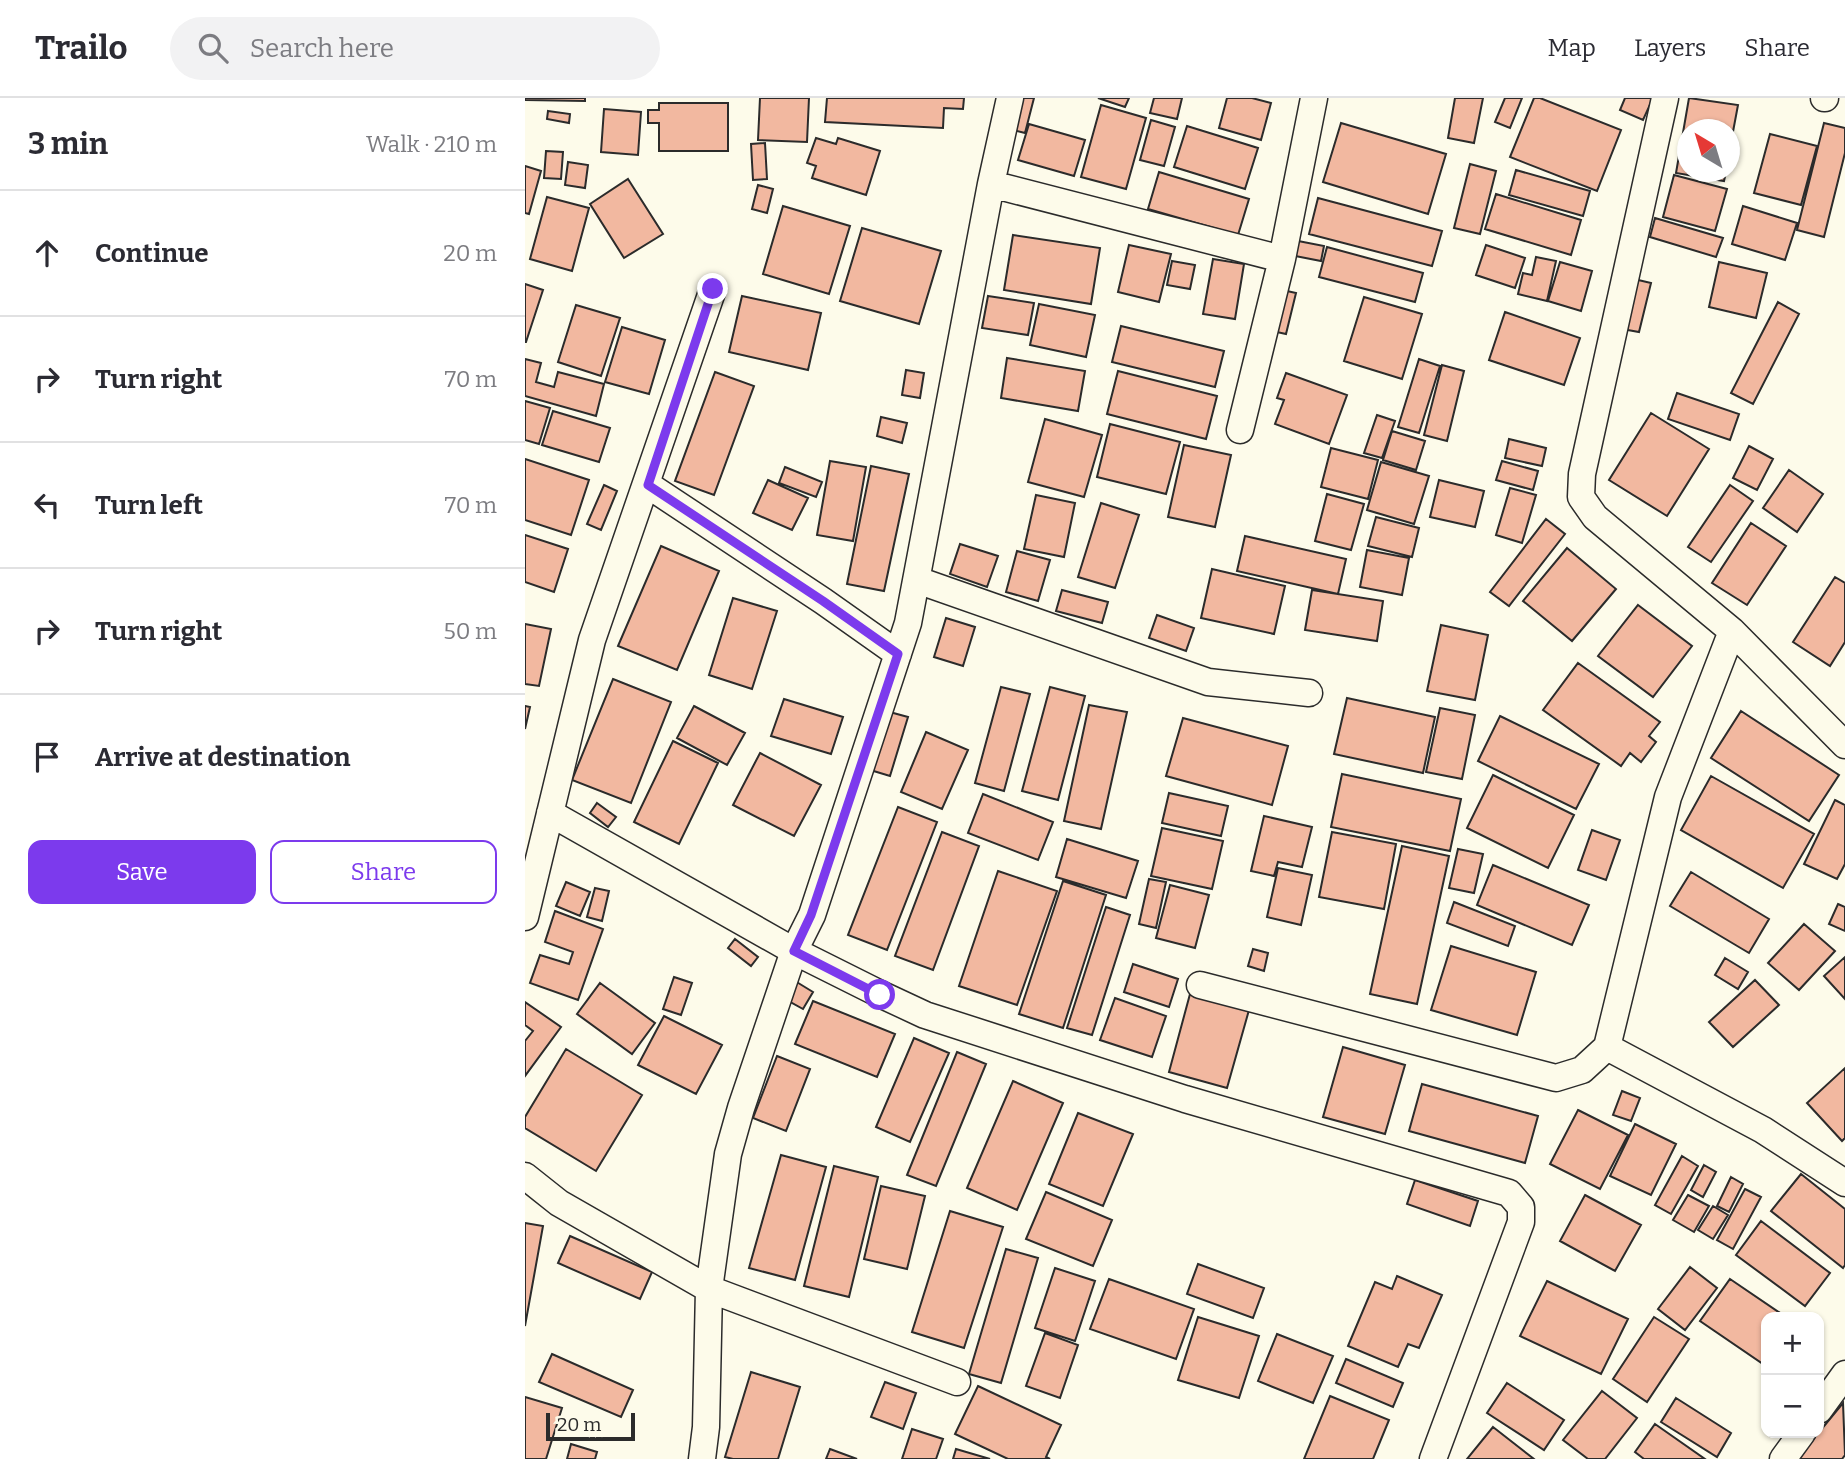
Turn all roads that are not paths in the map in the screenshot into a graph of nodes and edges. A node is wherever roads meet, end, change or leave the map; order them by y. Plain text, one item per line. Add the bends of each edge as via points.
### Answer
1 (1010, 98) edge
2 (1314, 98) edge
3 (1665, 98) edge
4 (991, 184) junction
5 (1282, 259) junction
6 (713, 289) dead end
7 (1240, 430) dead end
8 (648, 485) junction
9 (918, 580) junction
10 (1732, 631) junction
11 (898, 654) junction
12 (1309, 693) dead end
13 (1845, 745) edge
14 (550, 813) junction
15 (525, 916) edge
16 (794, 951) junction
17 (1200, 985) dead end
18 (1607, 1047) junction
19 (525, 1176) edge
20 (1845, 1183) edge
21 (709, 1289) junction
22 (1845, 1374) edge
23 (957, 1382) dead end
24 (1824, 1403) edge
25 (1799, 1438) edge
26 (702, 1459) edge
27 (1433, 1459) edge
28 (1783, 1459) edge

1 - 4 street
2 - 5 street
3 - 10 street via 1582,474 1581,497 1595,517
4 - 5 street
4 - 9 street
5 - 7 street
6 - 8 street
8 - 11 street
8 - 14 street via 592,640
9 - 11 street
9 - 12 street via 1208,682
10 - 13 street
10 - 18 street via 1668,796
11 - 16 street via 811,915
14 - 15 street
14 - 16 street
16 - 21 street via 728,1154
16 - 27 street via 938,1019 1185,1099 1509,1193 1521,1207 1521,1222
17 - 18 street via 1556,1078 1581,1070
18 - 20 street via 1763,1130
19 - 21 street via 559,1203
21 - 23 street
21 - 26 street
22 - 24 street
25 - 28 street

